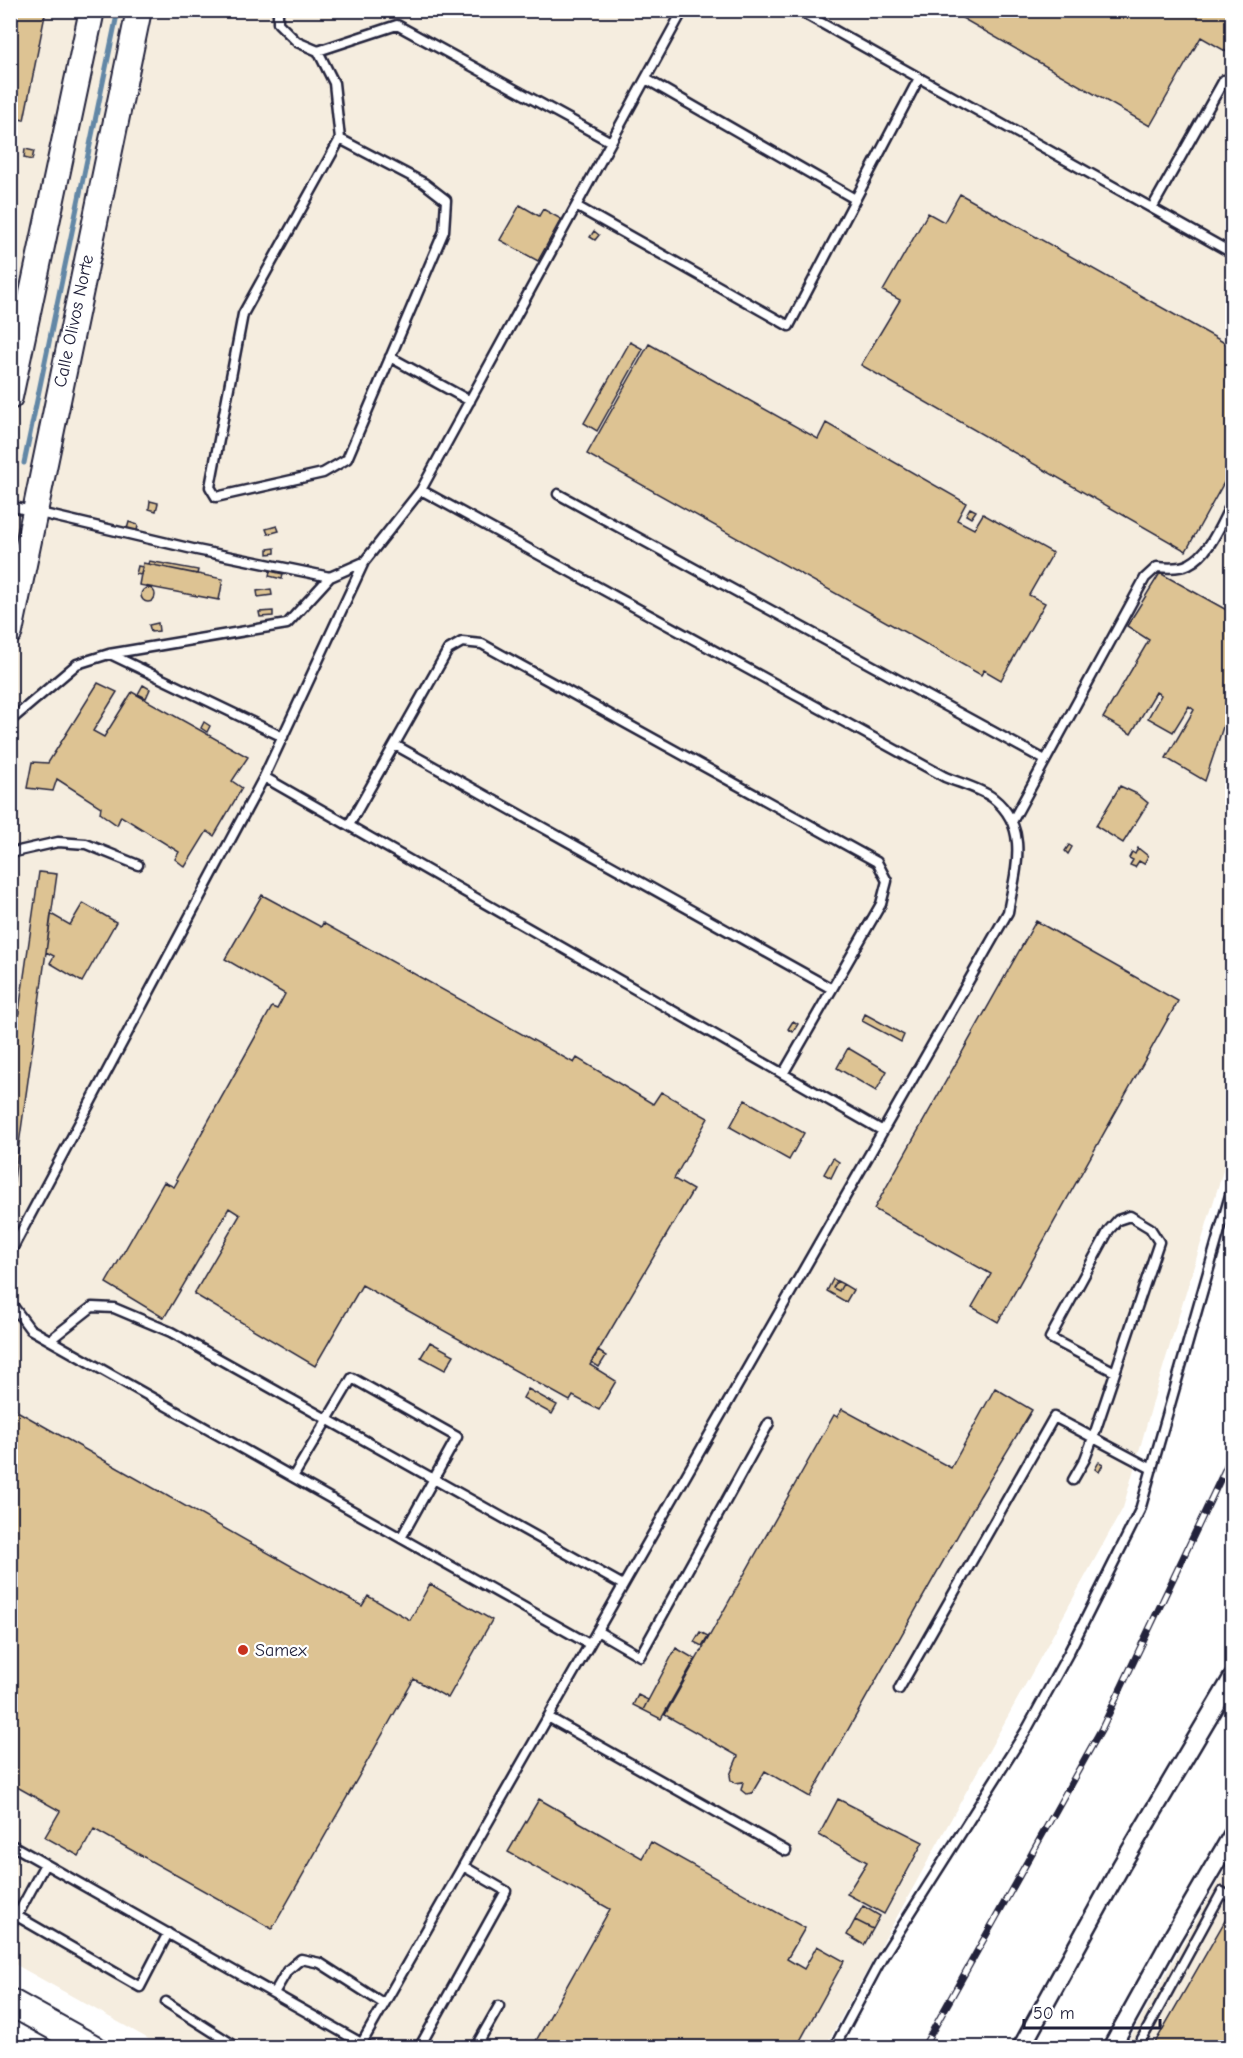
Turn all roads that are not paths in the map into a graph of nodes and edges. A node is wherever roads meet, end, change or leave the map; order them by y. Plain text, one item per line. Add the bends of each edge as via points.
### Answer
1 (92, 10) edge
2 (139, 10) edge
3 (278, 10) edge
4 (683, 10) edge
5 (798, 10) edge
6 (318, 51) junction
7 (919, 78) junction
8 (646, 79) junction
9 (1224, 80) dead end
10 (340, 139) junction
11 (611, 142) junction
12 (855, 200) junction
13 (576, 206) junction
14 (1152, 208) junction
15 (1233, 253) edge
16 (390, 357) junction
17 (10, 397) edge
18 (470, 401) junction
19 (421, 490) junction
20 (558, 494) dead end
21 (1233, 503) edge
22 (10, 506) edge
23 (34, 512) junction
24 (364, 562) junction
25 (330, 577) junction
26 (10, 632) edge
27 (110, 654) junction
28 (10, 721) edge
29 (283, 737) junction
30 (395, 745) junction
31 (1045, 760) junction
32 (264, 777) junction
33 (1013, 820) junction
34 (349, 825) junction
35 (10, 853) edge
36 (138, 865) dead end
37 (832, 989) junction
38 (783, 1074) junction
39 (883, 1131) junction
40 (1233, 1188) edge
41 (10, 1253) edge
42 (10, 1302) edge
43 (50, 1340) junction
44 (1115, 1372) junction
45 (327, 1419) junction
46 (769, 1423) dead end
47 (1093, 1438) junction
48 (1152, 1469) junction
49 (293, 1477) junction
50 (433, 1479) junction
51 (1073, 1480) dead end
52 (401, 1538) junction
53 (623, 1585) junction
54 (597, 1631) junction
55 (589, 1644) junction
56 (1233, 1678) edge
57 (899, 1689) dead end
58 (548, 1717) junction
59 (1233, 1835) edge
60 (10, 1844) edge
61 (786, 1851) dead end
62 (45, 1864) junction
63 (463, 1866) junction
64 (1233, 1898) edge
65 (14, 1914) edge
66 (168, 1933) junction
67 (274, 1993) junction
68 (10, 2002) edge
69 (166, 2002) dead end
70 (384, 2004) junction
71 (499, 2006) dead end
72 (364, 2046) edge
73 (93, 2048) edge
74 (230, 2048) edge
75 (419, 2048) edge
76 (475, 2048) edge
77 (834, 2048) edge
78 (1021, 2048) edge
79 (1111, 2048) edge
80 (1137, 2048) edge

1 - 17 main road
2 - 23 main road, Calle Olivos Norte
3 - 6 lane via 278,23 297,42
4 - 8 lane
5 - 7 lane
6 - 10 lane via 334,82
6 - 11 lane via 396,25
7 - 12 lane
7 - 14 lane
8 - 11 lane
8 - 12 lane
9 - 14 lane
10 - 16 lane via 424,183 446,201 444,231
10 - 16 lane via 243,314 210,487 216,497 323,473 347,459
11 - 13 lane
12 - 13 lane via 789,326
13 - 18 lane
14 - 15 lane
16 - 18 lane
18 - 19 lane
19 - 24 lane
19 - 33 lane via 945,777 993,797
20 - 31 lane
21 - 31 lane via 1204,553 1189,565 1157,567 1145,578
22 - 23 lane
23 - 25 lane
23 - 26 main road, Calle Olivos Norte
24 - 25 lane
24 - 29 lane
25 - 27 lane via 287,624
27 - 28 lane via 77,664
27 - 29 lane
29 - 32 lane
30 - 34 lane
30 - 37 lane
30 - 37 lane via 448,650 462,642 482,644 877,862 887,881 881,904
31 - 33 lane
32 - 34 lane
32 - 41 lane
33 - 39 lane via 1019,851 1008,912
34 - 38 lane
35 - 36 lane via 58,842 86,844
37 - 38 lane
38 - 39 lane
39 - 53 lane
40 - 48 lane
42 - 43 lane via 30,1329
43 - 45 lane via 92,1307 114,1308 171,1332
43 - 49 lane
44 - 44 lane via 1159,1242 1150,1228 1130,1216 1118,1220 1108,1230 1050,1338
44 - 47 lane
45 - 49 lane
45 - 50 lane
45 - 50 lane via 352,1378 437,1426 456,1437
46 - 54 lane via 640,1656
47 - 48 lane
47 - 51 lane
47 - 57 lane via 1054,1417
48 - 77 lane via 1140,1510 1027,1729 882,1958
49 - 52 lane
50 - 52 lane
50 - 53 lane
52 - 55 lane
53 - 54 lane
54 - 55 lane
55 - 58 lane
56 - 78 street via 1121,1866
58 - 61 lane
58 - 63 lane
59 - 79 street
60 - 62 lane
62 - 65 lane
62 - 66 lane
63 - 70 lane
63 - 75 lane via 506,1891
64 - 80 lane via 1222,1892
65 - 66 lane via 141,1987
66 - 67 lane
67 - 70 lane via 287,1971 301,1959 320,1964
67 - 72 lane
68 - 73 main road
69 - 74 lane via 232,2044
70 - 72 lane
71 - 76 lane

